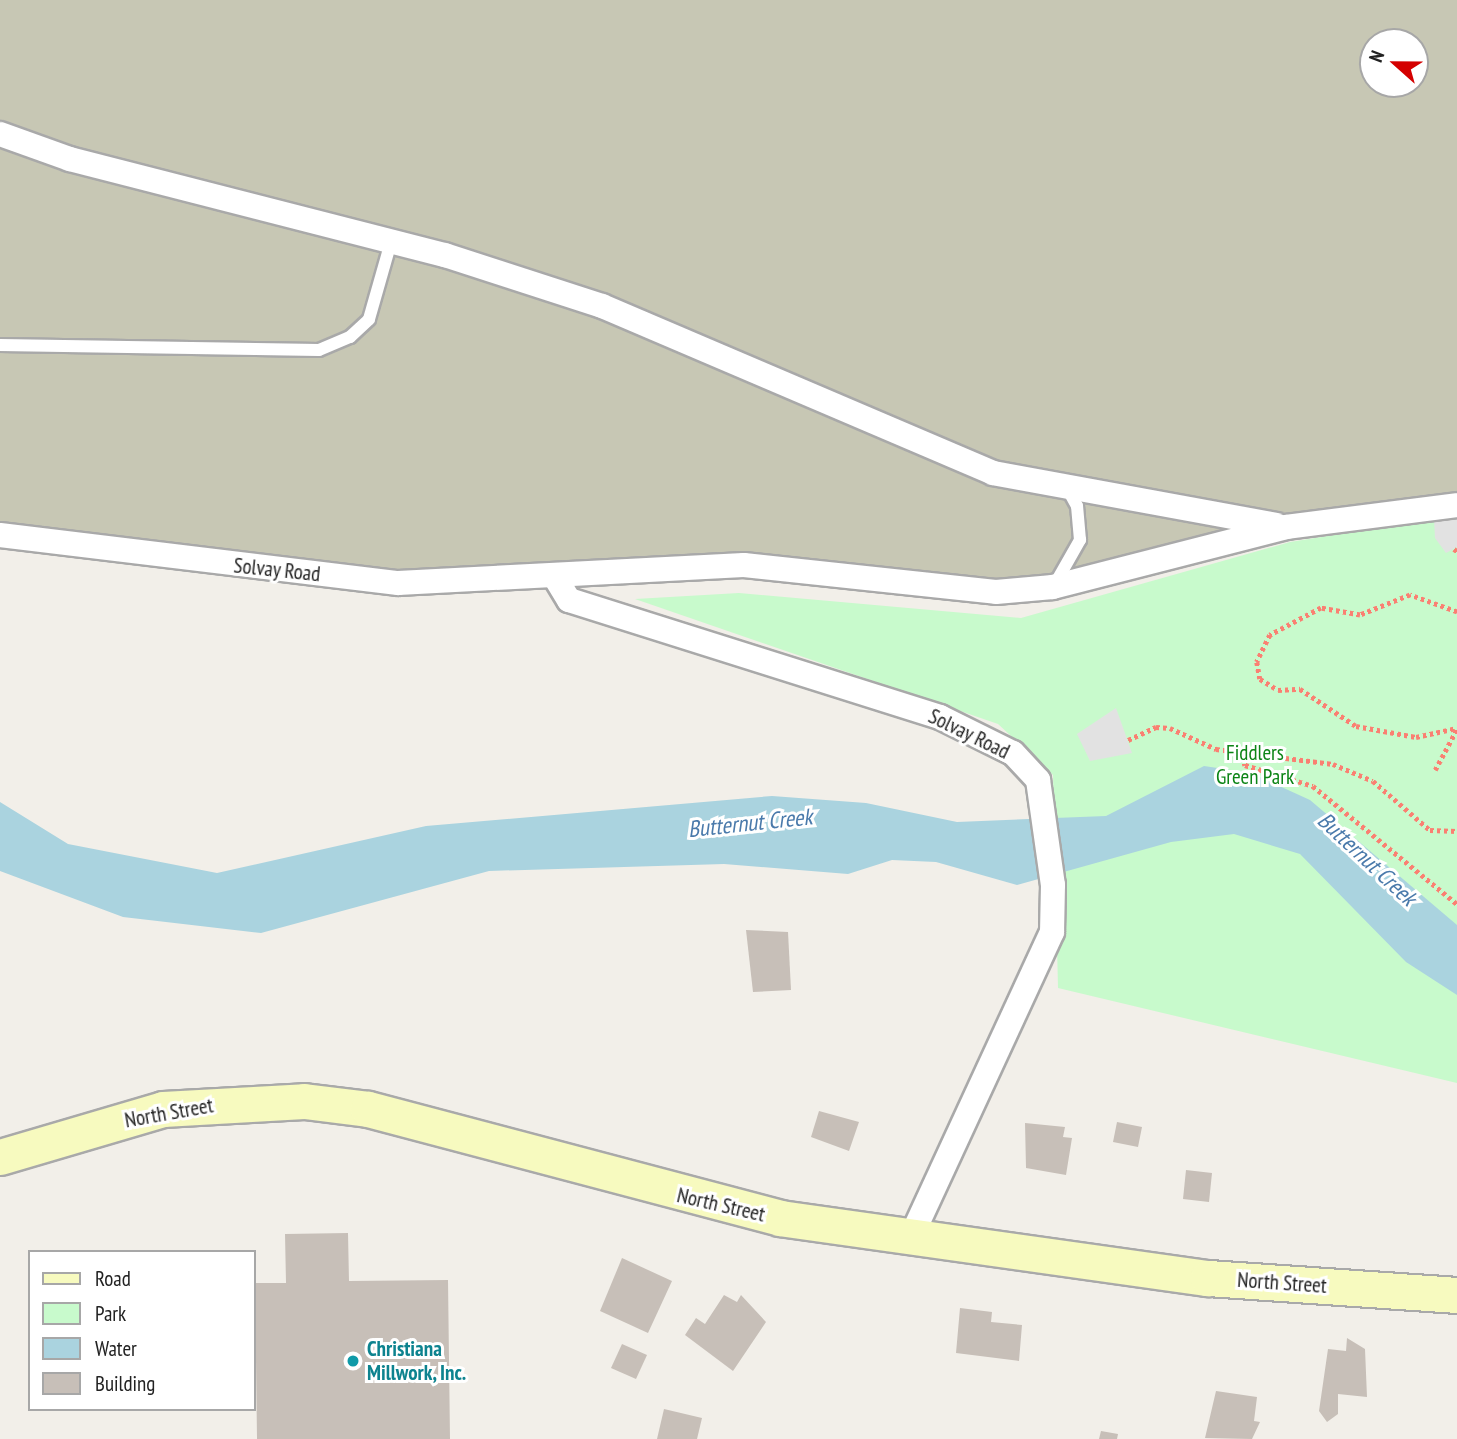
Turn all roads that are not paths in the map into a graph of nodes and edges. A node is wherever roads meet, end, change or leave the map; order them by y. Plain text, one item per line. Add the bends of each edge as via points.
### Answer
1 (0, 134) edge
2 (391, 242) junction
3 (0, 345) edge
4 (1068, 489) junction
5 (1457, 505) edge
6 (1286, 527) junction
7 (0, 535) edge
8 (555, 578) junction
9 (1053, 587) junction
10 (0, 1157) edge
11 (910, 1239) junction
12 (1457, 1295) edge

1 - 2 street via 70,159
2 - 3 lane via 369,319 350,337 319,350
2 - 4 street via 602,306 808,390 928,450
4 - 6 street
4 - 9 lane via 1077,506 1080,540
5 - 6 street, Solvay Road
6 - 9 street, Solvay Road
7 - 8 street, Solvay Road via 398,583
8 - 9 street, Solvay Road via 744,565 996,592
8 - 11 street, Solvay Road via 569,600 846,682 972,732 1013,753 1038,780 1054,885 1052,932
10 - 11 street, North Street via 163,1110 304,1101 368,1110 673,1195
11 - 12 street, North Street via 1209,1278

